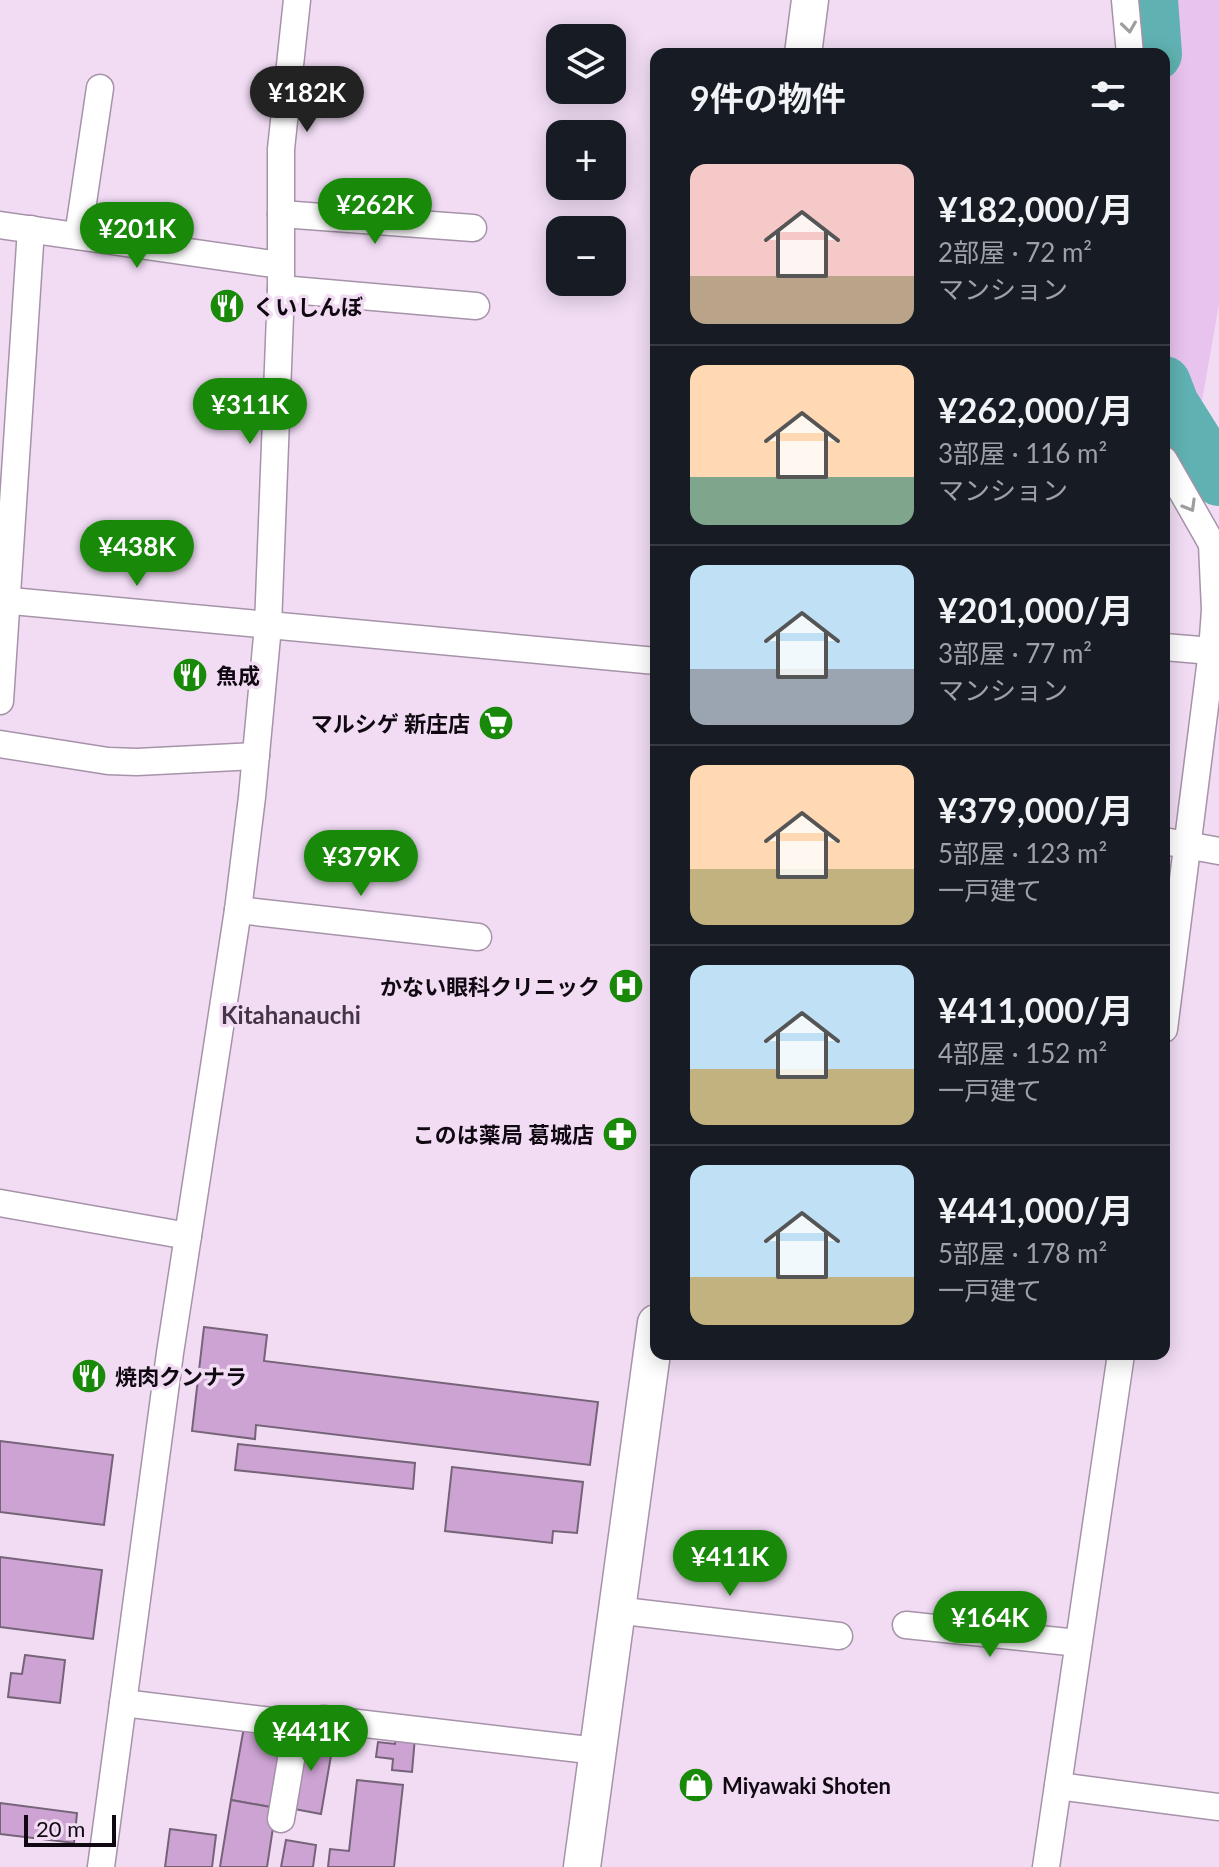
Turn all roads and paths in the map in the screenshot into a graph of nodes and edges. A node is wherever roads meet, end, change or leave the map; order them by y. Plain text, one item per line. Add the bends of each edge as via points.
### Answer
1 (297, 0) edge
2 (810, 0) edge
3 (1125, 0) edge
4 (804, 48) edge
5 (1129, 48) edge
6 (100, 88) dead end
7 (281, 214) junction
8 (0, 225) edge
9 (473, 228) dead end
10 (31, 229) junction
11 (78, 236) junction
12 (280, 277) junction
13 (476, 306) dead end
14 (1170, 470) edge
15 (1215, 547) edge
16 (3, 600) edge
17 (268, 626) junction
18 (1170, 648) edge
19 (1212, 651) junction
20 (650, 660) edge
21 (0, 701) edge
22 (0, 744) edge
23 (256, 756) junction
24 (1176, 842) edge
25 (1219, 851) edge
26 (238, 910) junction
27 (1170, 936) edge
28 (478, 937) dead end
29 (0, 1203) edge
30 (188, 1236) junction
31 (651, 1360) edge
32 (1120, 1360) edge
33 (615, 1610) junction
34 (906, 1625) dead end
35 (839, 1636) dead end
36 (1078, 1643) junction
37 (123, 1703) junction
38 (297, 1724) junction
39 (597, 1751) junction
40 (1058, 1786) junction
41 (1219, 1807) edge
42 (281, 1819) dead end
43 (101, 1867) edge
44 (582, 1867) edge
45 (1046, 1867) edge

1 - 7 street via 281,149
2 - 4 street
3 -> 5 street
6 - 11 street
7 - 9 street
7 - 12 street
8 - 10 street
10 - 11 street
10 - 16 street
11 - 12 street
12 - 13 street
12 - 17 street
14 -> 15 street
15 - 19 street
16 - 17 street
16 - 21 street
17 - 20 street
17 - 23 street
18 - 19 street
19 - 24 street
22 - 23 street via 108,761
23 - 26 street
24 - 25 street
24 - 27 street
26 - 28 street
26 - 30 street
29 - 30 street
30 - 37 street
31 - 33 street
32 - 36 street
33 - 35 street
33 - 39 street
34 - 36 street
36 - 40 street
37 - 38 street
37 - 43 street
38 - 39 street via 323,1719
38 - 42 street
39 - 44 street
40 - 41 street
40 - 45 street

